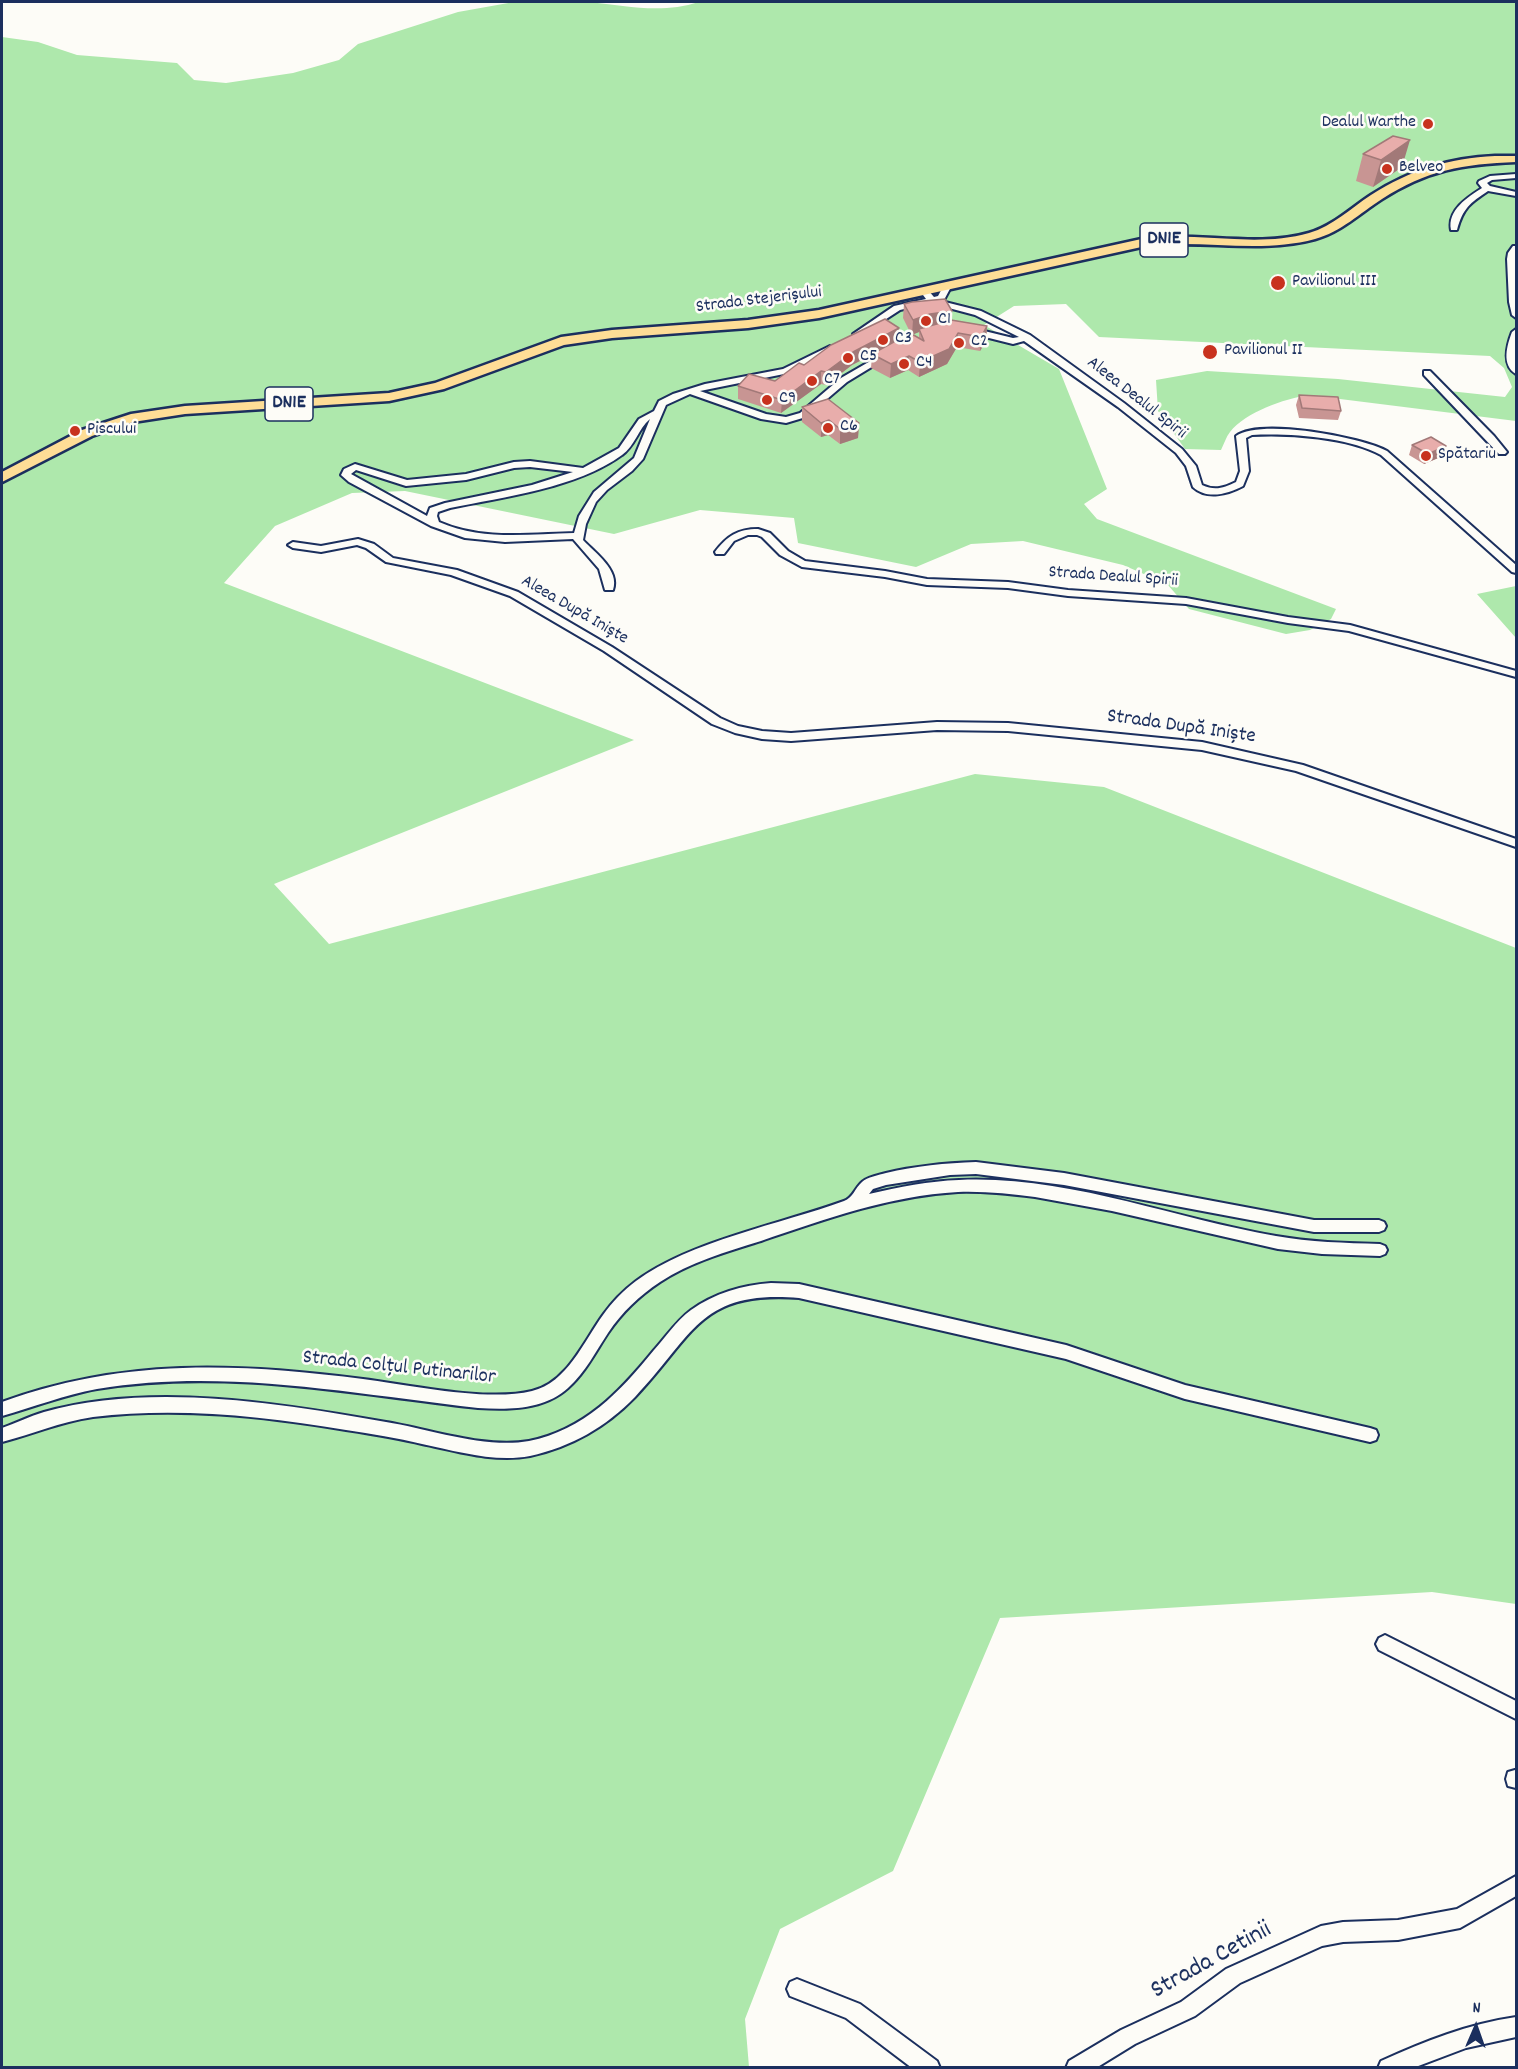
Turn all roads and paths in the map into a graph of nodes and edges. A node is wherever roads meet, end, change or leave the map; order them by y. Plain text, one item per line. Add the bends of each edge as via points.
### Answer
1 (1516, 159) edge
2 (1516, 176) edge
3 (1487, 188) junction
4 (1516, 194) edge
5 (1454, 228) dead end
6 (1516, 248) edge
7 (929, 296) junction
8 (1516, 315) edge
9 (960, 328) edge
10 (1516, 332) edge
11 (1027, 337) junction
12 (902, 347) edge
13 (1516, 370) edge
14 (1427, 373) dead end
15 (689, 390) junction
16 (656, 413) junction
17 (1502, 452) dead end
18 (582, 470) junction
19 (2, 478) edge
20 (435, 524) junction
21 (578, 536) junction
22 (293, 545) dead end
23 (720, 552) dead end
24 (1516, 570) edge
25 (609, 588) dead end
26 (1516, 675) edge
27 (828, 734) joint
28 (1516, 843) edge
29 (852, 1206) junction
30 (1379, 1226) dead end
31 (1380, 1250) dead end
32 (2, 1409) edge
33 (2, 1435) edge
34 (1370, 1435) dead end
35 (1385, 1644) dead end
36 (1516, 1710) edge
37 (1516, 1886) edge
38 (798, 1989) dead end
39 (1516, 2027) edge
40 (930, 2067) edge
41 (1076, 2067) edge
42 (1388, 2067) edge

1 - 7 main road, Strada Stejerișului / DN1E via 1453,163 1423,171 1399,182 1328,232 1290,242 1146,242 948,285
2 - 3 street via 1486,180 1482,183
3 - 4 street
3 - 5 street via 1457,213
6 - 8 street via 1511,260
7 - 11 street, Aleea Dealul Spirii via 995,320
7 - 15 street via 897,308 794,368
7 - 19 main road, Strada Stejerișului / DN1E via 784,320 561,341 439,386 389,397 185,410 131,418 87,433
9 - 11 street via 1013,341
10 - 13 street via 1509,351
11 - 24 street, Aleea Dealul Spirii via 1179,451 1203,490 1225,492 1240,484 1246,470 1241,436 1248,432 1270,430 1371,446 1384,453
12 - 15 street via 859,369 803,415 786,420 764,417
14 - 17 street
15 - 16 street via 662,403
16 - 18 street via 640,421 626,447 617,454
16 - 21 street via 639,457 596,497 583,516
18 - 20 street via 549,483 434,510
18 - 20 street via 514,465 421,483 385,478 356,467 347,471 352,480
20 - 21 street via 458,535
21 - 25 street via 607,570
22 - 27 street, Aleea După Iniște via 321,549 358,542 390,560 481,581 542,609 716,721 762,735
23 - 26 street, Strada Dealul Spirii via 730,539 746,532 759,532 802,564 927,582 1008,585 1203,603 1350,628
27 - 28 street, Strada După Iniște via 937,726 1008,727 1202,746 1299,768
29 - 30 street via 868,1185 899,1176 950,1169 996,1169 1280,1221 1314,1226
29 - 31 street, Strada Colțul Putinarilor via 960,1186 999,1188 1063,1196 1302,1247
29 - 32 street, Strada Colțul Putinarilor via 707,1253 652,1278 627,1298 567,1379 532,1399 492,1403 320,1381 207,1374 91,1383
33 - 34 street via 48,1418 99,1409 158,1406 225,1408 341,1421 492,1448 524,1450 555,1443 595,1424 633,1387 694,1316 720,1301 774,1288 1066,1352 1185,1392
35 - 36 street
37 - 41 street, Strada Cetinii via 1460,1918 1408,1929 1321,1936 1233,1976 1188,2009
38 - 40 street via 853,2011
39 - 42 street via 1441,2044

